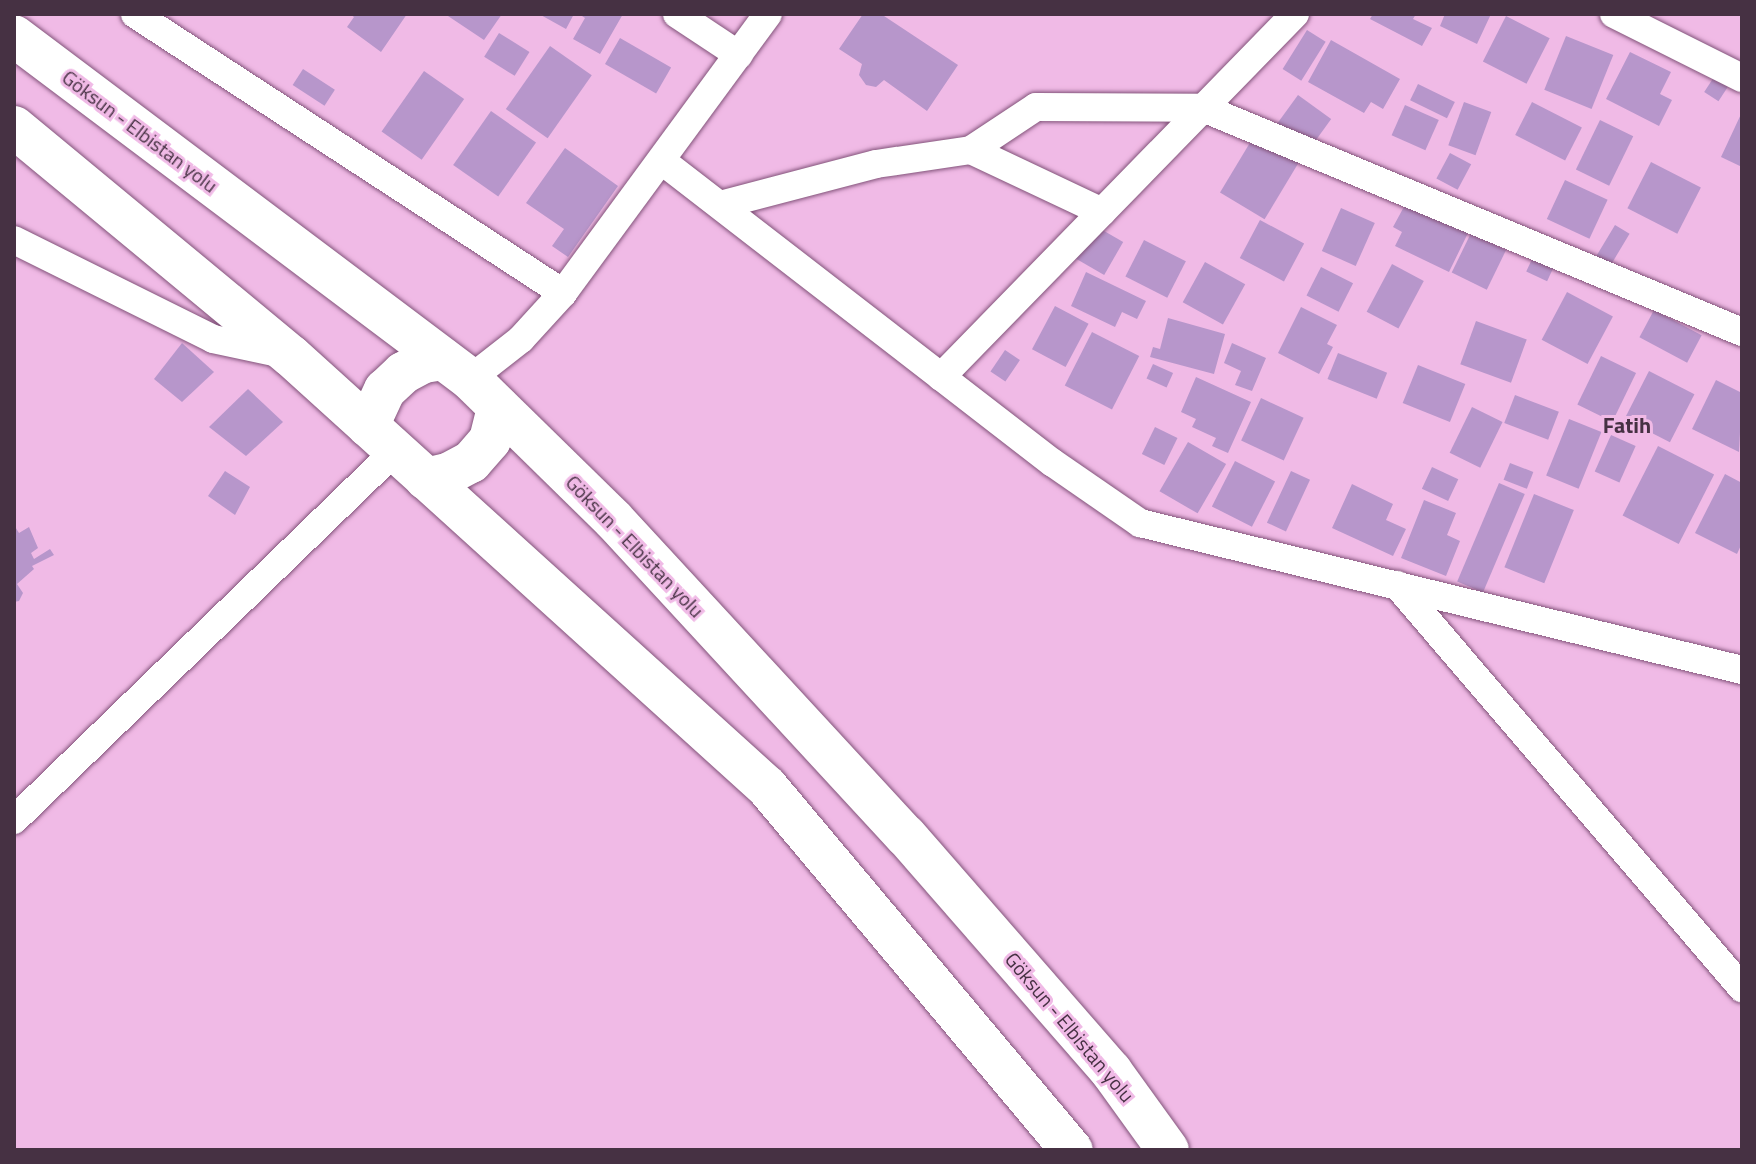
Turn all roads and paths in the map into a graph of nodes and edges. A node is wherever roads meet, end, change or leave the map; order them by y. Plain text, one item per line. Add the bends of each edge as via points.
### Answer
1 (135, 14) edge
2 (677, 14) edge
3 (768, 14) edge
4 (1295, 14) edge
5 (1614, 14) edge
6 (14, 36) edge
7 (739, 55) junction
8 (1742, 78) edge
9 (1203, 108) junction
10 (14, 127) edge
11 (971, 150) junction
12 (662, 161) junction
13 (720, 205) junction
14 (1102, 212) junction
15 (14, 240) edge
16 (563, 293) junction
17 (1742, 332) edge
18 (291, 356) junction
19 (941, 377) junction
20 (470, 382) junction
21 (381, 439) junction
22 (426, 479) junction
23 (1397, 585) junction
24 (1742, 670) edge
25 (14, 820) edge
26 (1742, 988) edge
27 (1072, 1150) edge
28 (1168, 1150) edge

1 - 16 street
2 - 7 street
3 - 7 street
4 - 9 street
5 - 8 street
6 - 20 highway, Göksun - Elbistan yolu
7 - 12 street
9 - 11 street via 1036,107
9 - 14 street
9 - 17 street
10 - 18 highway
11 - 13 street via 876,164
11 - 14 street
12 - 13 street
12 - 16 street
13 - 19 street
14 - 19 street
15 - 18 street via 213,339
16 - 20 street via 521,339
18 - 21 highway
19 - 23 street via 1140,523
20 - 21 highway via 424,362 403,373 385,390
20 - 22 highway via 490,440 471,462
20 - 28 highway, Göksun - Elbistan yolu via 613,519 906,836 1111,1071
21 - 22 highway
21 - 25 street
22 - 27 highway via 767,787
23 - 24 street
23 - 26 street

